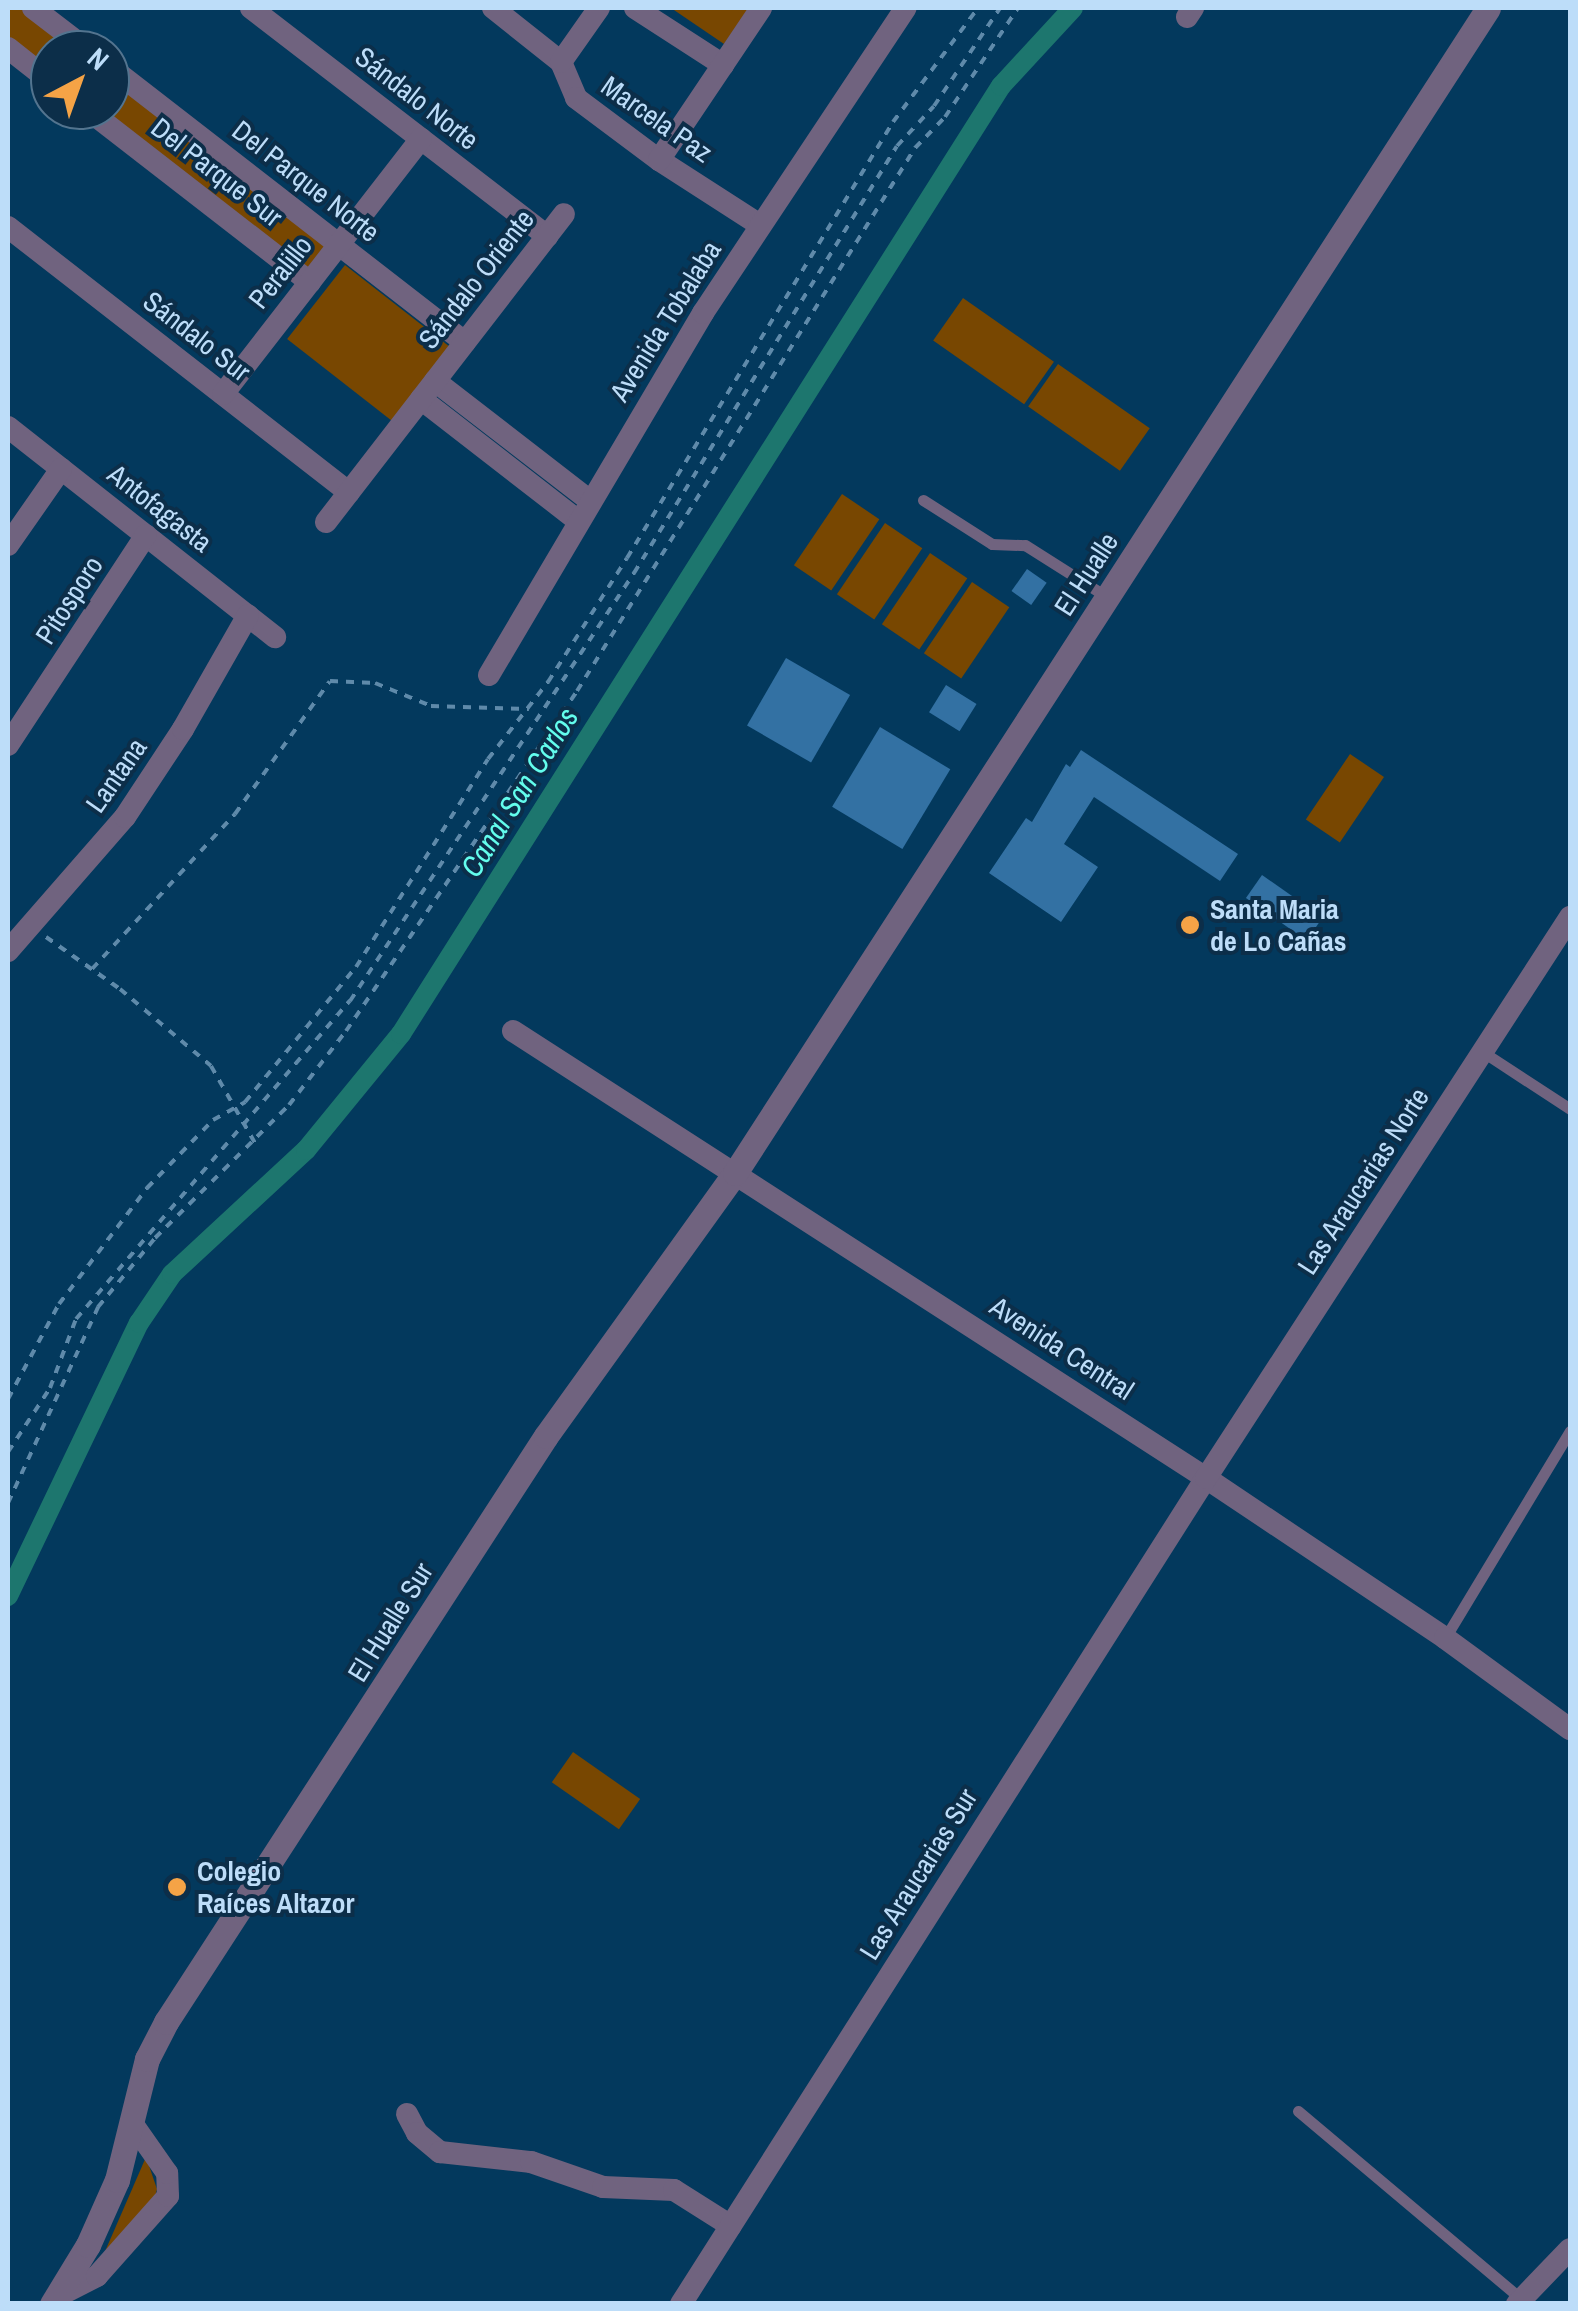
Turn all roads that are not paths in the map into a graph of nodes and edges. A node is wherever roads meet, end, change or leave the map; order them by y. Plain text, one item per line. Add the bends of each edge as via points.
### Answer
1 (33, 8) edge
2 (251, 8) edge
3 (493, 8) edge
4 (598, 8) edge
5 (635, 8) edge
6 (761, 8) edge
7 (906, 8) edge
8 (1488, 8) edge
9 (62, 30) edge
10 (8, 48) edge
11 (561, 62) junction
12 (30, 65) edge
13 (723, 65) junction
14 (130, 82) edge
15 (114, 130) edge
16 (421, 138) junction
17 (658, 160) junction
18 (564, 214) dead end
19 (760, 225) junction
20 (8, 228) edge
21 (547, 236) junction
22 (339, 244) junction
23 (310, 282) junction
24 (465, 342) junction
25 (428, 390) junction
26 (223, 394) junction
27 (8, 427) edge
28 (61, 469) junction
29 (349, 492) junction
30 (923, 500) dead end
31 (584, 510) junction
32 (326, 522) dead end
33 (146, 535) junction
34 (8, 545) edge
35 (1107, 596) junction
36 (248, 616) junction
37 (275, 637) dead end
38 (489, 675) dead end
39 (8, 745) edge
40 (1570, 917) edge
41 (8, 951) edge
42 (512, 1031) dead end
43 (1483, 1052) junction
44 (1570, 1110) edge
45 (735, 1172) junction
46 (1570, 1432) edge
47 (1206, 1478) junction
48 (1445, 1638) junction
49 (1570, 1729) edge
50 (1298, 2111) dead end
51 (407, 2114) dead end
52 (132, 2122) junction
53 (730, 2226) junction
54 (1570, 2249) edge
55 (55, 2300) edge
56 (1521, 2302) edge
57 (681, 2304) edge

1 - 9 street
2 - 16 street, Sándalo Norte
3 - 11 street, Marcela Paz
4 - 11 street
5 - 13 street
6 - 13 street
7 - 19 street, Avenida Tobalaba
8 - 35 street, El Hualle
10 - 12 street
11 - 17 street, Marcela Paz via 576,98
13 - 17 street
14 - 22 street, Del Parque Norte
15 - 23 street, Del Parque Sur
16 - 21 street, Sándalo Norte
16 - 22 street, Peralillo
17 - 19 street, Marcela Paz
18 - 21 street, Sándalo Oriente
19 - 31 street, Avenida Tobalaba
20 - 26 street, Sándalo Sur
21 - 24 street, Sándalo Oriente
22 - 23 street, Peralillo
22 - 24 street, Del Parque Norte
23 - 26 street, Peralillo
24 - 25 street, Sándalo Oriente
25 - 29 street, Sándalo Oriente
25 - 31 street
26 - 29 street, Sándalo Sur
27 - 28 street, Antofagasta
28 - 33 street, Antofagasta
28 - 34 street
29 - 32 street, Sándalo Oriente
30 - 35 lane via 992,544 1025,545
31 - 38 street, Avenida Tobalaba
33 - 36 street, Antofagasta
33 - 39 street, Pitosporo
35 - 45 street, El Hualle
36 - 37 street, Antofagasta
36 - 41 street, Lantana via 156,774 98,852
40 - 43 street, Las Araucarias Norte
42 - 45 street, Avenida Central
43 - 44 lane
43 - 47 street, Las Araucarias Norte
45 - 47 street, Avenida Central
45 - 52 street, El Hualle Sur via 546,1436 166,2022 148,2059
46 - 48 lane
47 - 48 street, Avenida Central
47 - 53 street, Las Araucarias Sur
48 - 49 street, Avenida Central
50 - 56 lane
51 - 53 street via 440,2152 531,2162 602,2187 674,2190
52 - 55 street, El Hualle Sur via 104,2213
52 - 55 street, El Hualle Sur via 167,2174 168,2196 97,2276
53 - 57 street, Las Araucarias Sur
54 - 56 street

